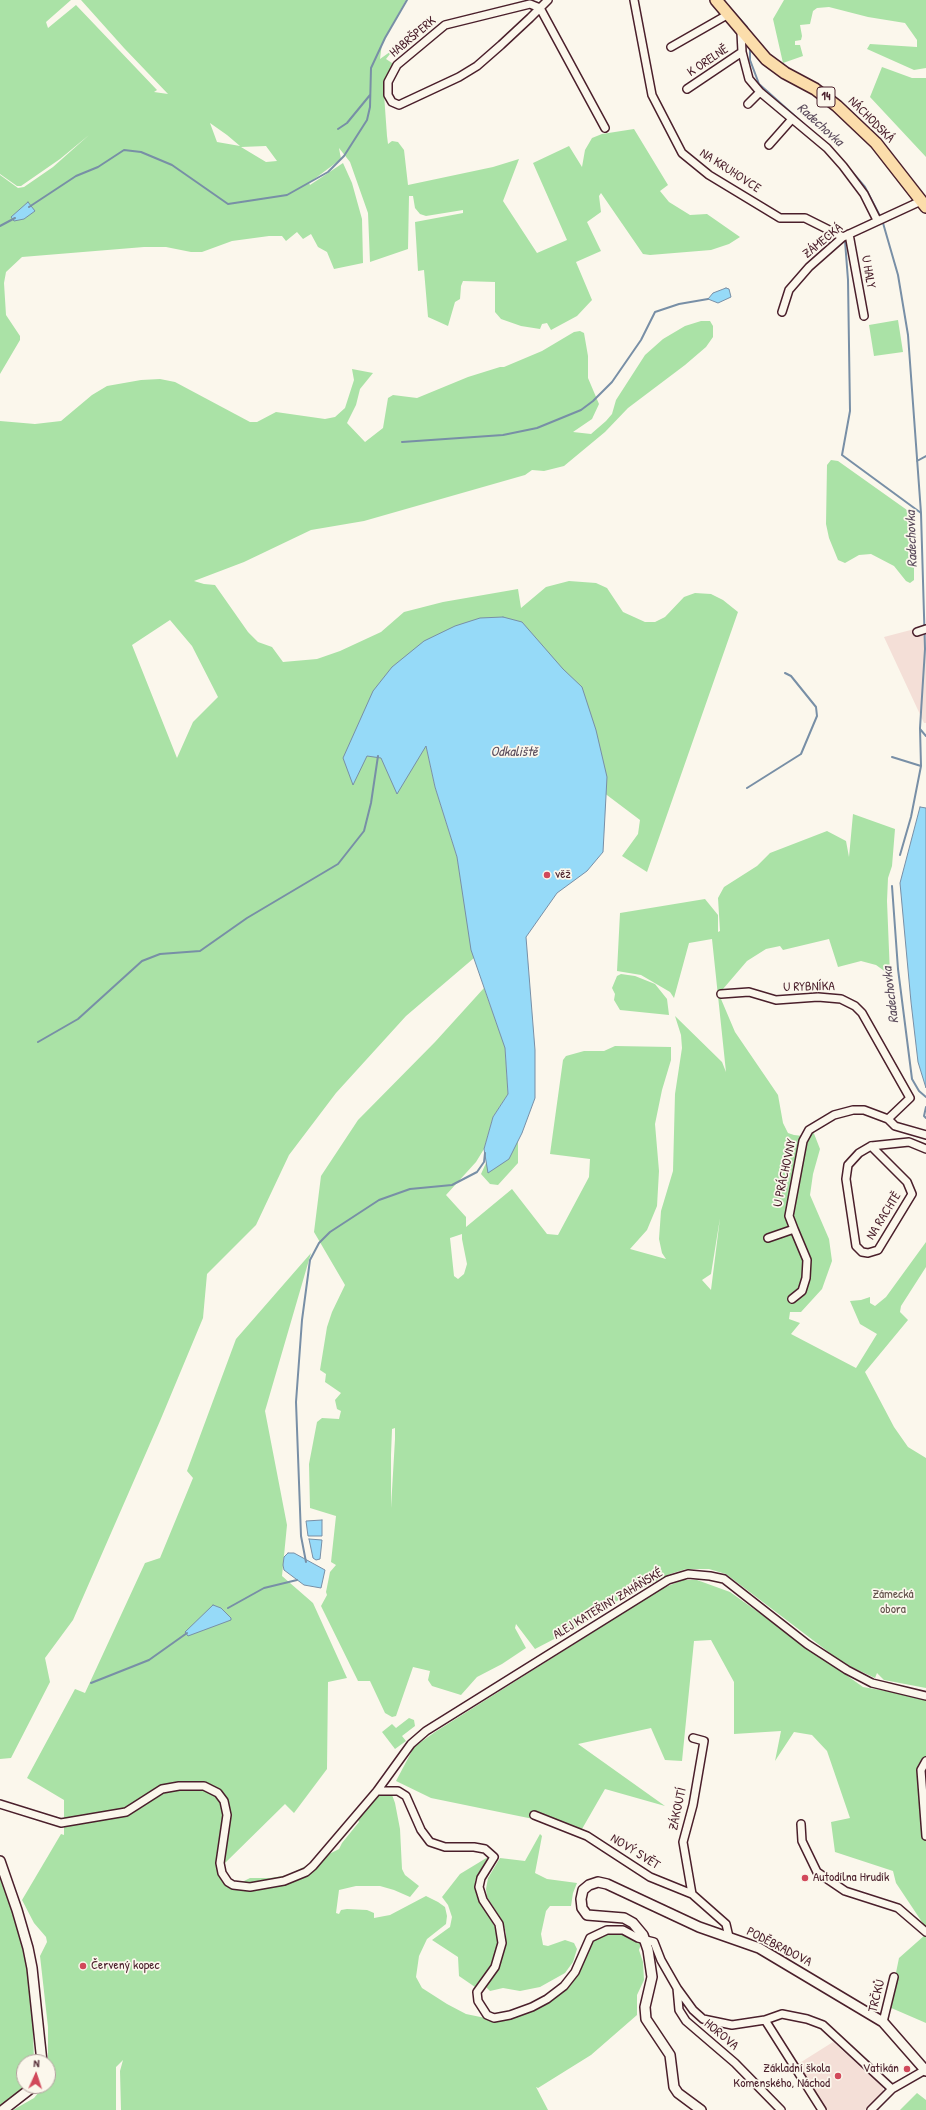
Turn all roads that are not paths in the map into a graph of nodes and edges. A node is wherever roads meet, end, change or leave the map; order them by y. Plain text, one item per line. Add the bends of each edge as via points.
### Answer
1 (548, 0) edge
2 (634, 0) edge
3 (716, 0) edge
4 (540, 8) junction
5 (726, 15) junction
6 (741, 32) junction
7 (671, 47) dead end
8 (742, 52) junction
9 (687, 89) dead end
10 (760, 92) junction
11 (748, 104) dead end
12 (792, 119) junction
13 (605, 128) dead end
14 (769, 145) dead end
15 (923, 204) edge
16 (877, 220) junction
17 (846, 236) junction
18 (782, 312) dead end
19 (864, 316) dead end
20 (721, 994) dead end
21 (888, 1118) junction
22 (926, 1135) edge
23 (871, 1146) junction
24 (926, 1149) edge
25 (794, 1229) junction
26 (768, 1238) dead end
27 (792, 1298) dead end
28 (925, 1696) edge
29 (693, 1738) dead end
30 (926, 1761) edge
31 (377, 1791) junction
32 (0, 1804) edge
33 (534, 1815) dead end
34 (801, 1824) dead end
35 (926, 1836) edge
36 (0, 1861) edge
37 (692, 1894) junction
38 (926, 1932) edge
39 (729, 1937) junction
40 (645, 1939) junction
41 (894, 1977) dead end
42 (677, 1988) junction
43 (765, 2020) junction
44 (883, 2022) junction
45 (41, 2054) edge
46 (926, 2070) edge
47 (892, 2089) junction
48 (24, 2094) edge
49 (3, 2110) edge
50 (701, 2110) edge
51 (781, 2110) edge
52 (822, 2110) edge
53 (870, 2110) edge

1 - 4 street, HABRŠPERK
2 - 17 street, NA KRUHOVCE via 652,95 682,153 709,175 780,218 805,218
3 - 5 main road, NÁCHODSKÁ / 14
4 - 4 street, HABRŠPERK via 477,66 399,105 392,102 388,95 388,82 397,65 445,25 530,4
4 - 13 street
5 - 6 main road, NÁCHODSKÁ / 14
5 - 7 street
6 - 8 street
6 - 15 main road, NÁCHODSKÁ / 14 via 766,59 785,73 815,89 851,119 876,143
8 - 9 street, K ORELNĚ
8 - 10 street via 749,79
10 - 11 street
10 - 12 street
12 - 14 street
12 - 16 street via 843,166 864,194
15 - 16 street, ZÁMECKÁ
16 - 17 street, ZÁMECKÁ
17 - 18 street, ZÁMECKÁ via 809,267 789,290
17 - 19 street, U HALY
20 - 21 street, U RYBNÍKA via 749,992 776,1000 818,997 841,999 855,1006 862,1013 910,1098
21 - 22 street, U PRÁCHOVNY via 895,1126
21 - 25 street, U PRÁCHOVNY via 864,1110 853,1110 834,1115 809,1130 803,1141 789,1216
23 - 23 street, NA RACHTĚ via 853,1158 846,1172 856,1246 862,1252 868,1253 878,1250 912,1194 907,1182
23 - 24 street, NA RACHTĚ via 909,1142
25 - 26 street
25 - 27 street, U PRÁCHOVNY via 807,1260 802,1291
28 - 31 street, ALEJ KATEŘINY ZAHÁŇSKÉ via 872,1683 807,1644 724,1580 688,1574 668,1580 426,1731 411,1744
29 - 37 street, ZÁKOUTÍ via 704,1741 693,1805 683,1842
30 - 35 street via 921,1770
31 - 32 street, ALEJ KATEŘINY ZAHÁŇSKÉ via 306,1872 284,1881 250,1887 234,1885 228,1882 222,1873 220,1863 227,1815 224,1801 218,1793 204,1786 162,1789 126,1812 61,1823
31 - 40 street via 398,1791 406,1796 421,1830 430,1842 445,1847 485,1849 494,1857 481,1878 479,1887 482,1900 499,1924 502,1944 495,1967 477,1992 478,2001 487,2015 494,2018 510,2015 547,1999 564,1986 575,1972 586,1944 595,1935 607,1930 623,1930
33 - 37 street, NOVÝ SVĚT via 587,1836 650,1877
34 - 38 street via 802,1840 817,1872 845,1891 898,1908
36 - 45 street via 28,1948
37 - 39 street, NOVÝ SVĚT via 726,1924
39 - 40 street, PODĚBRADOVA via 607,1884 598,1882 583,1890 582,1908 587,1914 629,1920
39 - 44 street, PODĚBRADOVA via 759,1948
40 - 42 street via 654,1942
40 - 50 street via 652,1977 645,2007 646,2019 670,2055 674,2087 678,2094
41 - 44 street, TRČKŮ
42 - 43 street via 703,2019 732,2026
42 - 51 street, HOROVA via 679,2010 686,2021 735,2063
43 - 47 street via 787,2013 823,2026
43 - 52 street
44 - 46 street, PODĚBRADOVA
46 - 47 street
47 - 53 street
48 - 49 street

